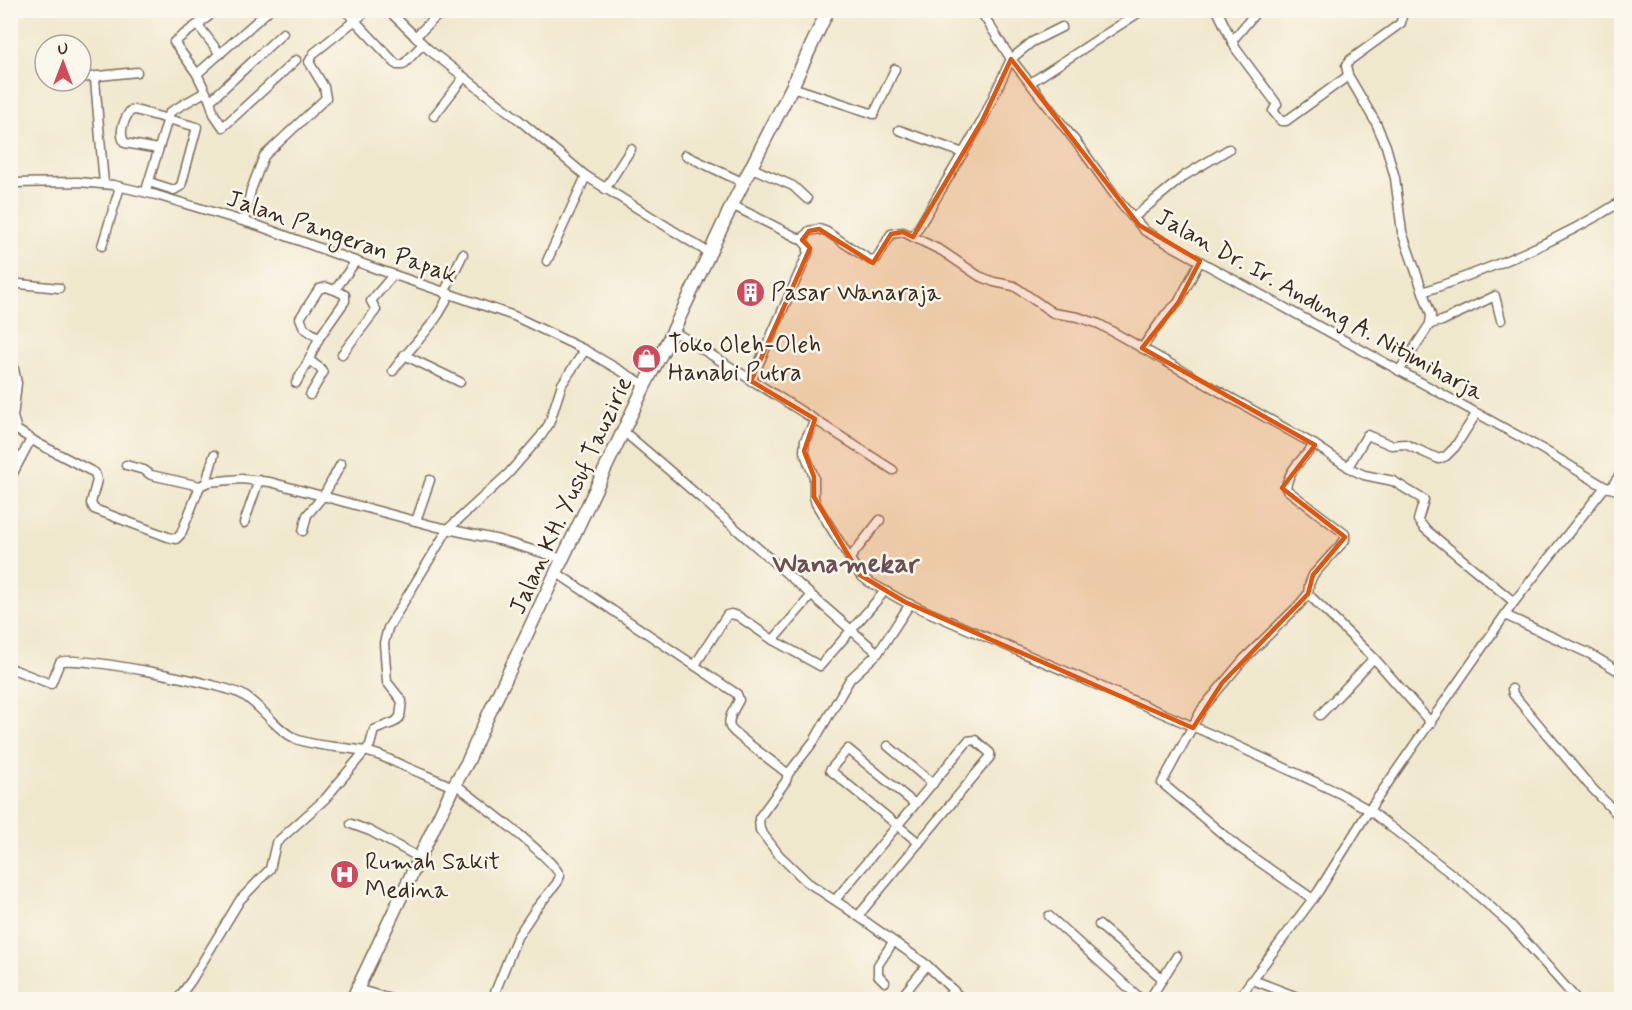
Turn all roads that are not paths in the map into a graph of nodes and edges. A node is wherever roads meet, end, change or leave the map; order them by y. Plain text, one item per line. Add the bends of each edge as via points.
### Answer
1 (345, 10) edge
2 (368, 10) edge
3 (388, 10) edge
4 (434, 10) edge
5 (828, 10) edge
6 (980, 10) edge
7 (1143, 10) edge
8 (1217, 10) edge
9 (1257, 10) edge
10 (1398, 10) edge
11 (267, 12) edge
12 (209, 16) dead end
13 (355, 21) junction
14 (198, 25) junction
15 (1062, 27) dead end
16 (283, 33) dead end
17 (415, 36) junction
18 (1232, 41) junction
19 (423, 44) junction
20 (220, 54) junction
21 (1011, 58) junction
22 (296, 60) dead end
23 (895, 69) dead end
24 (137, 72) dead end
25 (197, 74) junction
26 (93, 76) edge
27 (96, 76) junction
28 (1348, 76) junction
29 (464, 77) junction
30 (1030, 83) junction
31 (792, 87) junction
32 (205, 92) junction
33 (210, 101) junction
34 (434, 116) dead end
35 (168, 119) junction
36 (899, 130) dead end
37 (158, 149) junction
38 (631, 149) dead end
39 (1229, 149) dead end
40 (963, 153) junction
41 (685, 155) dead end
42 (752, 168) junction
43 (586, 176) junction
44 (149, 182) junction
45 (10, 183) edge
46 (744, 183) junction
47 (104, 184) junction
48 (120, 187) junction
49 (605, 189) junction
50 (145, 193) junction
51 (807, 199) dead end
52 (1622, 201) edge
53 (732, 205) junction
54 (1133, 218) junction
55 (244, 221) junction
56 (914, 237) junction
57 (802, 240) junction
58 (102, 246) dead end
59 (463, 254) dead end
60 (709, 254) junction
61 (356, 261) junction
62 (547, 261) dead end
63 (1200, 261) junction
64 (393, 274) junction
65 (10, 283) edge
66 (58, 288) dead end
67 (335, 290) junction
68 (1423, 292) junction
69 (446, 294) junction
70 (1501, 320) dead end
71 (1430, 324) junction
72 (673, 331) junction
73 (319, 338) junction
74 (1142, 348) junction
75 (585, 350) junction
76 (10, 351) edge
77 (342, 354) dead end
78 (404, 355) junction
79 (309, 360) junction
80 (1399, 370) junction
81 (393, 371) dead end
82 (751, 381) junction
83 (460, 382) dead end
84 (296, 383) dead end
85 (645, 385) junction
86 (310, 395) dead end
87 (1476, 414) junction
88 (817, 421) junction
89 (14, 430) edge
90 (622, 431) junction
91 (31, 439) junction
92 (1315, 445) junction
93 (214, 455) dead end
94 (340, 464) dead end
95 (126, 465) dead end
96 (1348, 467) junction
97 (893, 470) dead end
98 (1622, 471) edge
99 (10, 479) edge
100 (259, 480) junction
101 (430, 480) dead end
102 (203, 485) junction
103 (1608, 488) junction
104 (1622, 491) edge
105 (324, 495) junction
106 (880, 520) dead end
107 (416, 521) junction
108 (244, 523) dead end
109 (448, 530) junction
110 (303, 531) dead end
111 (850, 558) junction
112 (563, 559) junction
113 (557, 573) junction
114 (885, 591) junction
115 (1308, 594) junction
116 (811, 596) junction
117 (1514, 603) junction
118 (909, 604) junction
119 (1507, 616) junction
120 (852, 631) junction
121 (773, 640) junction
122 (878, 653) junction
123 (1374, 658) junction
124 (695, 665) junction
125 (10, 668) edge
126 (1622, 673) edge
127 (1512, 689) dead end
128 (1320, 715) dead end
129 (1431, 723) junction
130 (1193, 728) junction
131 (888, 746) dead end
132 (366, 751) junction
133 (788, 774) junction
134 (933, 783) junction
135 (454, 786) junction
136 (915, 804) junction
137 (1369, 810) junction
138 (1622, 816) edge
139 (351, 824) dead end
140 (898, 825) junction
141 (919, 843) junction
142 (420, 858) junction
143 (1313, 899) junction
144 (835, 900) junction
145 (858, 916) junction
146 (1049, 916) dead end
147 (1099, 925) dead end
148 (893, 942) junction
149 (1177, 956) dead end
150 (927, 965) junction
151 (1163, 979) junction
152 (1253, 980) junction
153 (885, 982) dead end
154 (953, 990) junction
155 (355, 994) edge
156 (177, 999) edge
157 (394, 999) edge
158 (492, 999) edge
159 (899, 999) edge
160 (946, 999) edge
161 (963, 999) edge
162 (1142, 999) edge
163 (1149, 999) edge
164 (1237, 999) edge
165 (1305, 999) edge
166 (1577, 999) edge

1 - 13 street
2 - 13 street
3 - 17 street
4 - 17 street via 438,15
5 - 31 main road, Jalan KH. Yusuf Tauzirie
6 - 21 street, Jalan Dr. Ir. Andung A. Nitimiharja
7 - 30 street
8 - 18 street
9 - 18 street
10 - 28 street via 1401,23 1350,60 1346,66
11 - 20 street
12 - 14 street
13 - 19 street via 397,65
13 - 55 street via 314,53 309,62 326,98 264,156
14 - 20 street
14 - 25 street via 174,42
15 - 21 street
16 - 33 street
17 - 19 street
18 - 28 street via 1277,104 1273,111 1281,121
19 - 29 street
20 - 25 street
21 - 30 street, Jalan Dr. Ir. Andung A. Nitimiharja
21 - 40 street
22 - 33 street via 223,127
23 - 31 street via 874,114
24 - 27 street
25 - 32 street
26 - 27 street
27 - 47 street
28 - 68 street via 1386,146 1402,231
29 - 34 street
29 - 43 street
30 - 54 street, Jalan Dr. Ir. Andung A. Nitimiharja
31 - 42 main road, Jalan KH. Yusuf Tauzirie
32 - 33 street
32 - 35 street via 170,112
35 - 37 street
35 - 37 street via 135,110 126,117 121,132 125,142
35 - 44 street via 197,129 183,182 174,189
36 - 40 street
37 - 44 street
38 - 49 street
39 - 54 street via 1179,180
40 - 56 street
41 - 46 street
42 - 46 main road, Jalan KH. Yusuf Tauzirie
42 - 51 street via 793,186
43 - 49 street
43 - 62 street
44 - 50 street
45 - 47 street, Jalan Pangeran Papak
46 - 53 main road, Jalan KH. Yusuf Tauzirie
47 - 48 street, Jalan Pangeran Papak
48 - 50 street, Jalan Pangeran Papak
48 - 58 street
49 - 60 street
50 - 55 street, Jalan Pangeran Papak
52 - 68 street via 1520,256
53 - 57 street
53 - 60 main road, Jalan KH. Yusuf Tauzirie
54 - 63 street, Jalan Dr. Ir. Andung A. Nitimiharja via 1145,231
55 - 61 street, Jalan Pangeran Papak
56 - 57 street via 903,231 894,232 873,260 819,229 809,231
56 - 74 street via 979,276 1014,286 1053,313 1088,320
57 - 82 street via 808,253
59 - 69 street
60 - 72 main road, Jalan KH. Yusuf Tauzirie
61 - 64 street, Jalan Pangeran Papak
61 - 67 street
63 - 74 street via 1178,303
63 - 80 street, Jalan Dr. Ir. Andung A. Nitimiharja
64 - 69 street, Jalan Pangeran Papak
64 - 77 street via 371,301 376,310
65 - 66 street
67 - 73 street via 345,299
67 - 73 street via 319,289 300,318 304,328
68 - 71 street
69 - 75 street, Jalan Pangeran Papak via 514,316
69 - 78 street via 440,313
70 - 71 street via 1495,296
71 - 80 street
72 - 82 street
72 - 85 main road, Jalan KH. Yusuf Tauzirie
73 - 79 street
74 - 92 street
75 - 85 street, Jalan Pangeran Papak
75 - 109 street via 562,384 541,436 508,474
76 - 89 street via 17,383
78 - 81 street
78 - 83 street
79 - 84 street
79 - 86 street via 323,373
80 - 87 street, Jalan Dr. Ir. Andung A. Nitimiharja
82 - 88 street
85 - 90 main road, Jalan KH. Yusuf Tauzirie
87 - 96 street via 1443,458 1367,435
87 - 103 street, Jalan Dr. Ir. Andung A. Nitimiharja
88 - 97 street
88 - 111 street via 810,428 804,451 814,477 814,497
89 - 91 street
90 - 112 main road, Jalan KH. Yusuf Tauzirie
90 - 116 street via 693,489
91 - 99 street
91 - 102 street via 95,473 98,480 91,503 94,509 168,537 176,539 182,534
92 - 96 street
92 - 115 street via 1294,468 1286,489 1346,537 1313,575
93 - 102 street
94 - 105 street
95 - 102 street via 152,475
96 - 117 street via 1393,481 1423,498 1418,520 1424,528
98 - 103 street
100 - 102 street
100 - 105 street
100 - 108 street
101 - 107 street
103 - 104 street, Jalan Dr. Ir. Andung A. Nitimiharja
103 - 117 street
105 - 107 street
105 - 110 street via 307,515
106 - 111 street
107 - 109 street
109 - 112 street
109 - 132 street via 385,636 387,682 402,700 402,713 395,722 374,730
111 - 114 street via 860,575
112 - 113 main road, Jalan KH. Yusuf Tauzirie
113 - 124 street
113 - 135 main road, Jalan KH. Yusuf Tauzirie
114 - 118 street
114 - 120 street
115 - 123 street
115 - 130 street via 1222,683
116 - 120 street
116 - 121 street
117 - 119 street
118 - 122 street
118 - 130 street
119 - 126 street
119 - 129 street
120 - 121 street via 819,666
120 - 122 street
121 - 124 street via 738,616 727,615
122 - 133 street via 850,679 814,741
123 - 128 street
123 - 129 street
124 - 133 street via 738,696 729,721 733,731
125 - 132 street via 51,684 64,660 187,679 244,696 296,738 311,744
127 - 138 street via 1577,771
129 - 137 street
130 - 137 street
130 - 143 street via 1162,780 1163,785 1238,847
131 - 134 street
132 - 135 street
132 - 156 street via 325,799 276,843 270,870 237,905
133 - 144 street via 759,818 758,827 799,875
134 - 136 street
134 - 141 street via 971,739 990,753
135 - 142 main road, Jalan KH. Yusuf Tauzirie
135 - 158 street via 528,842 557,868 560,876 517,937
136 - 140 street
136 - 140 street via 848,749 830,770
137 - 143 street
137 - 166 street via 1502,917
139 - 142 street
140 - 141 street
140 - 144 street
141 - 145 street
142 - 155 main road, Jalan KH. Yusuf Tauzirie
143 - 152 street
144 - 145 street
145 - 148 street
146 - 162 street
147 - 151 street
148 - 150 street
148 - 153 street via 878,965 878,975
149 - 151 street
150 - 154 street
150 - 159 street
151 - 163 street
152 - 164 street
152 - 165 street
154 - 160 street
154 - 161 street
155 - 157 street

